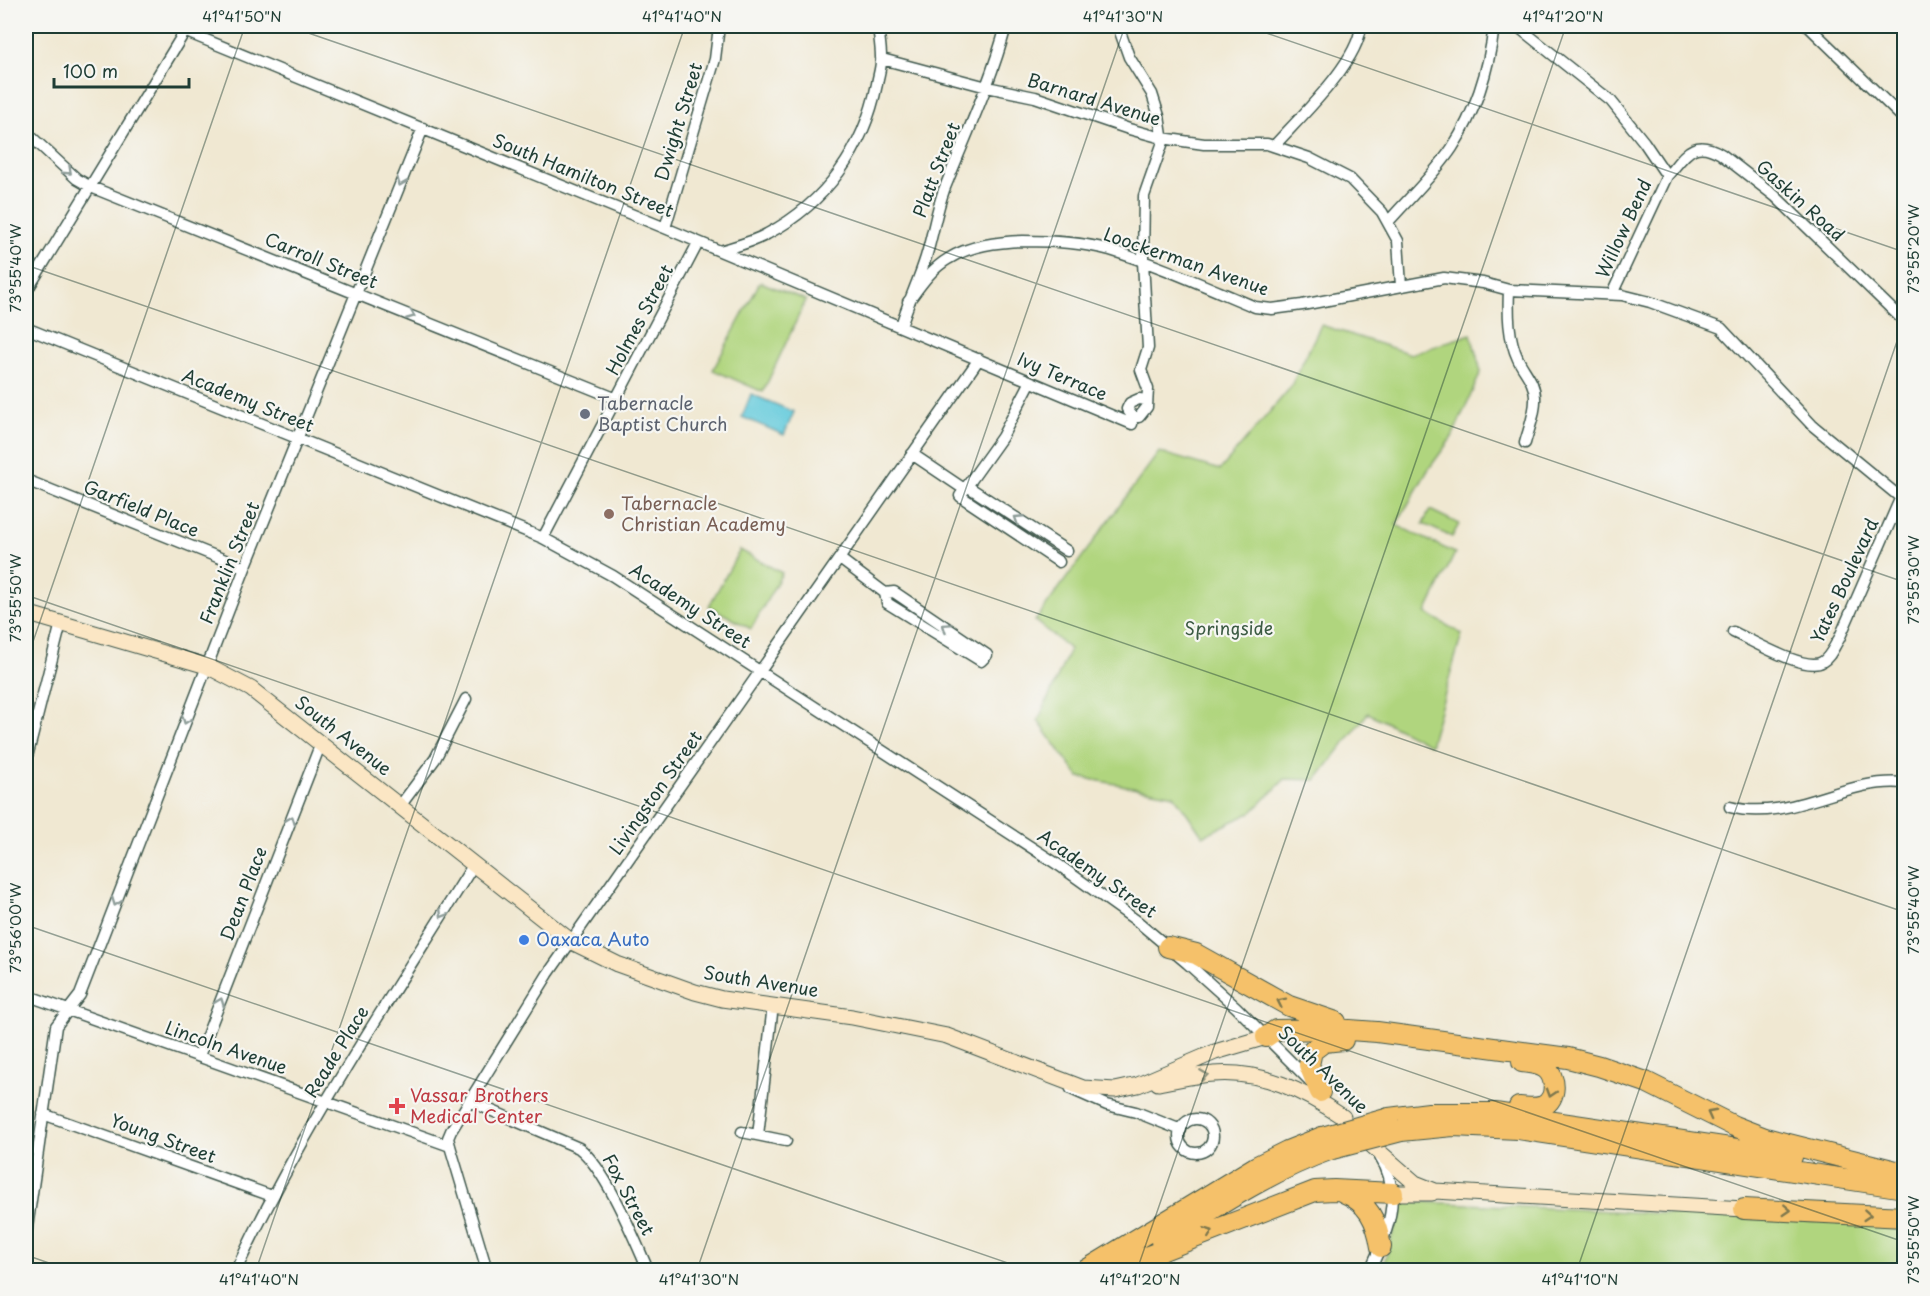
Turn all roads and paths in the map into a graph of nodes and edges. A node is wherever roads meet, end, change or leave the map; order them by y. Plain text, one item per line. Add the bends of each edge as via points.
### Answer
1 (172, 26) edge
2 (719, 26) edge
3 (878, 26) edge
4 (1006, 26) edge
5 (1118, 26) edge
6 (1360, 26) edge
7 (1494, 26) edge
8 (1517, 26) edge
9 (1808, 26) edge
10 (185, 31) junction
11 (882, 59) junction
12 (987, 87) junction
13 (1905, 119) edge
14 (423, 128) junction
15 (26, 132) edge
16 (1162, 138) junction
17 (1274, 146) junction
18 (1667, 176) junction
19 (91, 187) junction
20 (1388, 222) junction
21 (665, 228) junction
22 (698, 243) junction
23 (720, 251) junction
24 (1143, 262) junction
25 (1401, 286) junction
26 (1509, 290) junction
27 (26, 292) edge
28 (357, 293) junction
29 (1612, 294) junction
30 (908, 302) junction
31 (1905, 321) edge
32 (901, 326) junction
33 (26, 328) edge
34 (979, 359) junction
35 (1030, 383) junction
36 (617, 399) junction
37 (1147, 400) dead end
38 (1132, 424) dead end
39 (298, 439) junction
40 (1525, 442) dead end
41 (912, 454) junction
42 (26, 480) edge
43 (963, 491) junction
44 (1903, 494) edge
45 (543, 538) junction
46 (1067, 551) dead end
47 (840, 559) junction
48 (1059, 562) dead end
49 (245, 568) junction
50 (885, 593) junction
51 (26, 613) edge
52 (62, 623) junction
53 (1733, 632) dead end
54 (207, 666) junction
55 (761, 671) junction
56 (466, 699) dead end
57 (321, 743) junction
58 (26, 760) edge
59 (1905, 783) edge
60 (400, 806) junction
61 (1730, 807) dead end
62 (474, 864) junction
63 (572, 942) junction
64 (1168, 947) junction
65 (26, 995) edge
66 (772, 1005) junction
67 (67, 1010) junction
68 (1377, 1032) junction
69 (1266, 1037) junction
70 (1343, 1040) junction
71 (199, 1056) junction
72 (1059, 1080) junction
73 (1126, 1088) junction
74 (1320, 1092) junction
75 (326, 1101) junction
76 (469, 1101) junction
77 (1429, 1113) junction
78 (43, 1114) junction
79 (1343, 1117) junction
80 (1395, 1125) junction
81 (1181, 1130) dead end
82 (741, 1132) dead end
83 (758, 1135) junction
84 (786, 1141) dead end
85 (1327, 1143) junction
86 (1369, 1143) junction
87 (450, 1146) junction
88 (1905, 1173) edge
89 (1905, 1188) edge
90 (1334, 1190) junction
91 (1445, 1192) junction
92 (1393, 1193) junction
93 (272, 1196) junction
94 (1744, 1209) joint
95 (1905, 1217) edge
96 (26, 1235) edge
97 (1381, 1247) junction
98 (239, 1264) dead end
99 (487, 1270) edge
100 (648, 1270) edge
101 (1086, 1270) edge
102 (1114, 1270) edge
103 (1370, 1270) edge

1 - 10 street, South Hamilton Street
2 - 21 street, Dwight Street via 715,59
3 - 11 street
4 - 12 street, Platt Street
5 - 16 street via 1130,57 1152,94
6 - 17 street via 1355,48 1336,77
7 - 20 street via 1482,86 1453,147
8 - 18 street, Willow Bend via 1611,101
9 - 13 street
10 - 14 street, South Hamilton Street
10 - 19 street
11 - 12 street, Barnard Avenue
11 - 23 street via 874,100 861,135 846,165 822,195 766,235
12 - 16 street, Barnard Avenue via 1035,97
12 - 30 street, Platt Street via 944,191 926,257
14 - 21 street, South Hamilton Street
14 -> 28 street, Franklin Street
15 -> 19 street, Carroll Street
16 - 17 street, Barnard Avenue
16 - 24 street via 1144,196
17 - 20 street, Barnard Avenue via 1350,179
18 - 29 street, Willow Bend
18 - 31 street, Gaskin Road via 1690,150 1697,146 1713,149 1775,196
19 - 27 street
19 - 28 street, Carroll Street
20 - 25 street, Barnard Avenue via 1398,242
21 - 22 street, South Hamilton Street
22 - 23 street, South Hamilton Street
22 - 36 street, Holmes Street
23 - 32 street, South Hamilton Street
24 - 25 street, Loockerman Avenue via 1255,307 1272,309
24 - 30 street, Loockerman Avenue via 1079,244 1046,241 985,245 947,259 927,276
24 - 37 street via 1148,348 1141,370 1148,388
25 - 26 street, Loockerman Avenue via 1451,278
26 - 29 street, Loockerman Avenue
26 - 40 street via 1508,316 1518,359 1535,395
28 -> 36 street, Carroll Street
28 - 39 street, Franklin Street
29 - 44 street, Loockerman Avenue via 1650,302 1721,328 1812,425
30 - 32 street, Platt Street
32 - 34 street, South Hamilton Street
33 - 39 street, Academy Street
34 - 35 street, Ivy Terrace
34 - 41 street, Livingston Street
35 - 38 street, Ivy Terrace
35 - 43 street via 1002,437
36 - 45 street, Holmes Street
39 - 45 street, Academy Street
39 - 49 street, Franklin Street
41 - 43 street
41 - 47 street, Livingston Street
42 - 49 street, Garfield Place
46 -> 43 street
43 - 48 street
44 - 53 street, Yates Boulevard via 1839,639 1822,662 1801,662
45 - 55 street, Academy Street via 613,576
47 - 50 street
47 - 55 street, Livingston Street
49 - 54 street, Franklin Street
50 -> 50 street via 887,603 981,662 987,655 894,592
51 - 52 street, South Avenue
52 - 54 street, South Avenue
52 - 58 street
54 - 57 street, South Avenue via 250,689
54 -> 67 street, Franklin Street via 80,995
55 - 63 street, Livingston Street
55 - 64 street, Academy Street via 1060,866
56 - 60 street via 435,759
57 - 60 street, South Avenue
71 -> 57 street, Dean Place
59 - 61 street via 1861,785 1774,810
60 - 62 street, South Avenue
62 - 63 street, South Avenue
62 -> 75 street, Reade Place
63 - 66 street, South Avenue via 617,964 695,992
63 - 76 street, Livingston Street
68 -> 64 highway via 1299,1011 1196,954
64 - 69 street, Academy Street
65 - 67 street, Lincoln Avenue
66 - 72 street, South Avenue via 947,1036
66 - 83 street
67 - 71 street, Lincoln Avenue
67 - 78 street, Franklin Street via 56,1026
68 - 69 highway via 1276,1030
88 -> 68 highway via 1765,1138 1654,1085 1599,1066 1551,1055
69 - 70 highway
69 - 73 street, South Avenue via 1228,1047
69 - 74 street, South Avenue
70 - 74 highway via 1324,1042 1312,1051 1310,1065
70 -> 77 highway via 1533,1063 1547,1070 1553,1080 1551,1098 1540,1107 1479,1105
71 - 75 street, Lincoln Avenue
72 - 73 street, South Avenue via 1094,1090
72 - 81 street via 1084,1096
73 -> 79 street via 1204,1075 1243,1075 1291,1087
74 - 79 street, South Avenue
75 - 87 street, Lincoln Avenue
75 - 93 street, Reade Place
76 - 87 street, Livingston Street via 448,1138
76 - 100 street, Fox Street via 588,1155
77 - 80 highway
77 - 88 highway via 1512,1114
78 - 93 street, Young Street
78 - 96 street, Franklin Street
79 - 86 street, South Avenue
80 - 85 highway, bridge
80 - 89 highway via 1518,1130
82 - 83 street
83 - 84 street
85 - 101 highway via 1287,1151 1257,1166
85 - 102 highway
86 - 91 street via 1415,1183
86 - 92 street, South Avenue via 1388,1169
87 - 99 street
90 - 92 highway
90 - 97 highway via 1356,1198 1369,1210
102 -> 90 highway via 1309,1192
91 - 92 street
91 - 94 street
92 - 97 street
93 - 98 street, Reade Place
94 -> 95 highway
97 - 103 street

